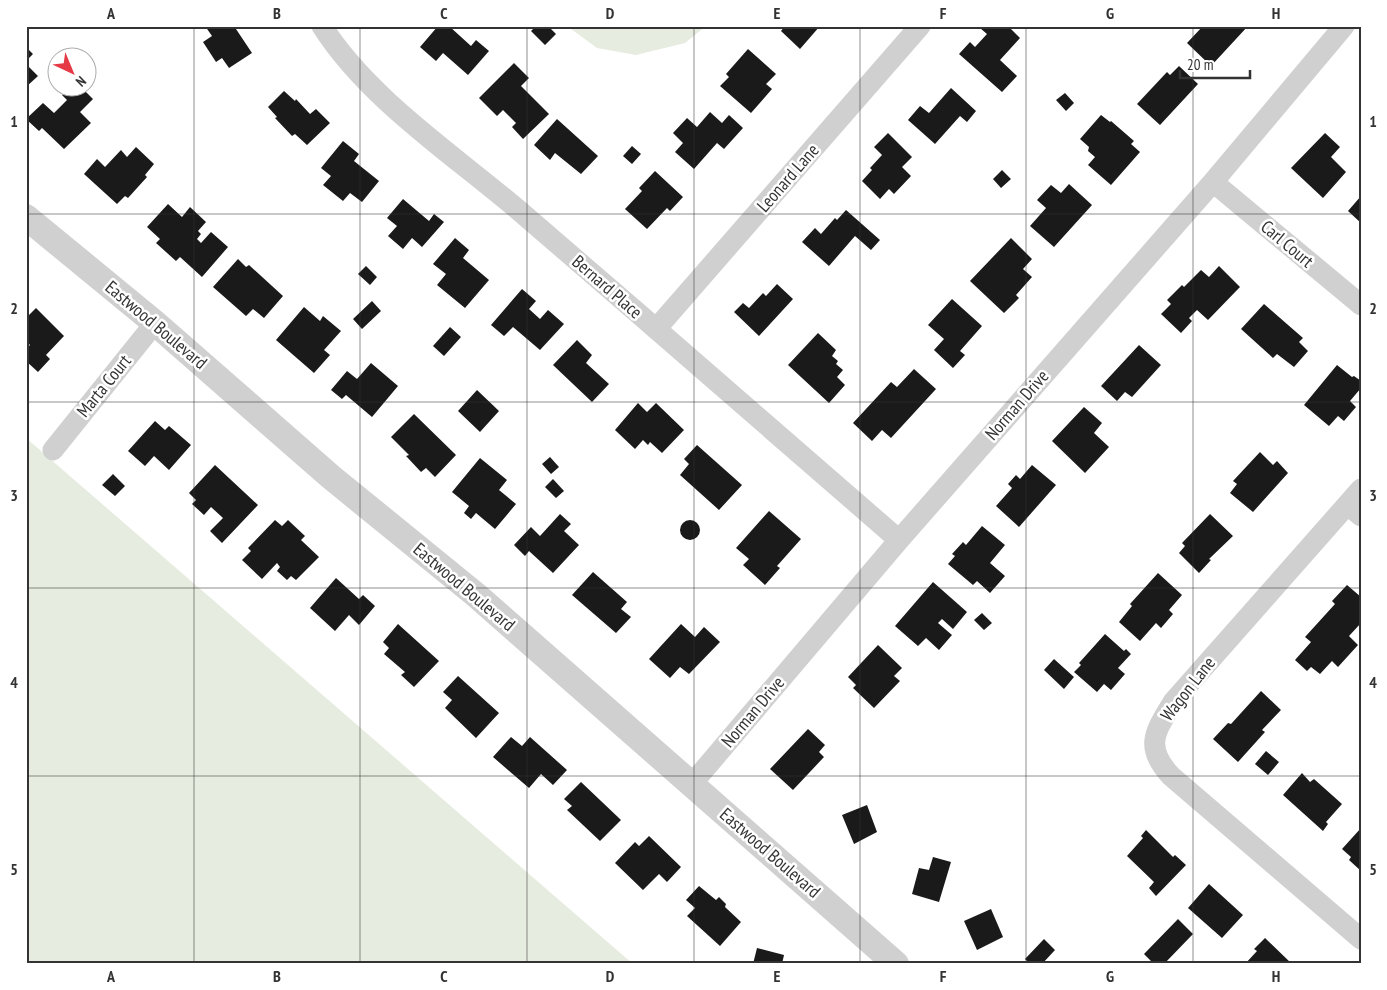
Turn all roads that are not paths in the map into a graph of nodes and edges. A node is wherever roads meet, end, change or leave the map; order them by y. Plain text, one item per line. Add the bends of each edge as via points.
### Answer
1 (322, 26) edge
2 (920, 26) edge
3 (1344, 26) edge
4 (1213, 182) junction
5 (26, 217) edge
6 (1361, 305) edge
7 (156, 323) junction
8 (656, 329) junction
9 (53, 450) dead end
10 (1356, 503) edge
11 (899, 540) junction
12 (691, 785) junction
13 (1361, 939) edge
14 (896, 964) edge

1 - 8 street, Bernard Place via 372,87
2 - 8 street, Leonard Lane
3 - 4 street, Norman Drive
4 - 6 street, Carl Court
4 - 11 street, Norman Drive
5 - 7 street, Eastwood Boulevard
7 - 9 street, Marta Court
7 - 12 street, Eastwood Boulevard via 331,477 476,595
8 - 11 street, Bernard Place
10 - 13 street, Wagon Lane via 1174,702 1156,731 1154,743 1156,755 1170,776
11 - 12 street, Norman Drive
12 - 14 street, Eastwood Boulevard

